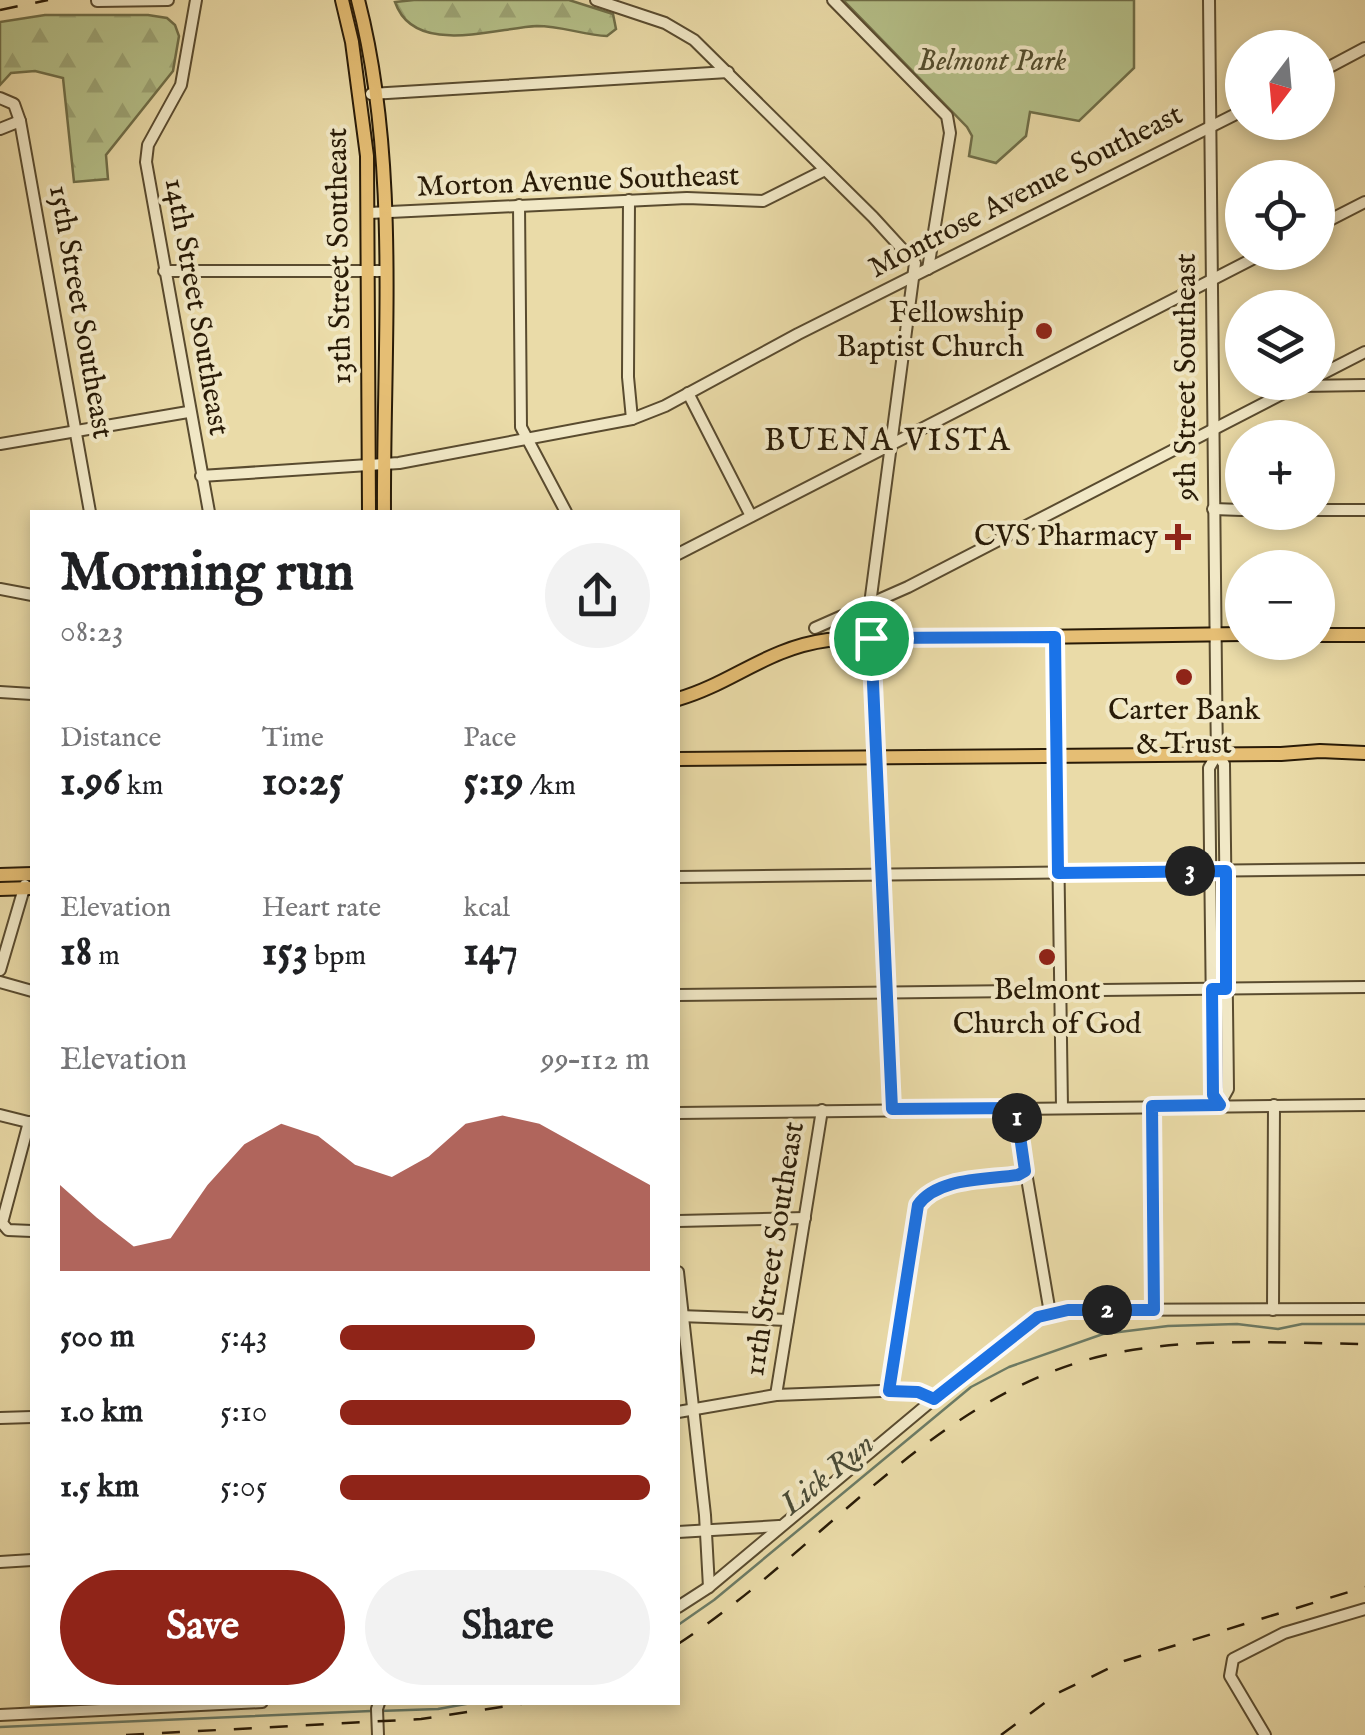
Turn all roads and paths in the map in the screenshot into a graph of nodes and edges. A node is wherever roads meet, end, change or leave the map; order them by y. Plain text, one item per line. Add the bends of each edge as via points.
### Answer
1 (168, 0) edge
2 (196, 0) edge
3 (342, 0) edge
4 (358, 0) edge
5 (596, 0) edge
6 (832, 0) edge
7 (1209, 0) edge
8 (97, 1) edge
9 (1365, 48) edge
10 (1335, 63) edge
11 (728, 72) junction
12 (375, 94) junction
13 (360, 96) junction
14 (0, 98) edge
15 (20, 120) junction
16 (1225, 120) edge
17 (1211, 127) junction
18 (0, 129) edge
19 (825, 170) junction
20 (629, 200) junction
21 (1365, 202) edge
22 (519, 205) junction
23 (368, 213) junction
24 (384, 213) junction
25 (1335, 217) edge
26 (928, 269) junction
27 (164, 270) junction
28 (1231, 270) edge
29 (369, 271) junction
30 (385, 271) junction
31 (915, 276) junction
32 (1212, 280) junction
33 (1365, 352) edge
34 (1335, 367) edge
35 (1335, 385) edge
36 (1365, 385) edge
37 (688, 393) junction
38 (1271, 400) edge
39 (188, 412) junction
40 (632, 419) junction
41 (1214, 430) junction
42 (76, 431) junction
43 (525, 440) junction
44 (0, 444) edge
45 (890, 446) junction
46 (369, 464) junction
47 (384, 464) junction
48 (201, 476) junction
49 (1213, 509) junction
50 (1225, 509) edge
51 (90, 510) edge
52 (209, 510) edge
53 (369, 510) edge
54 (384, 510) edge
55 (565, 510) edge
56 (1335, 510) edge
57 (1365, 510) edge
58 (751, 516) junction
59 (680, 553) edge
60 (0, 589) edge
61 (30, 595) edge
62 (870, 604) junction
63 (815, 628) dead end
64 (1215, 635) junction
65 (1225, 635) edge
66 (1365, 635) edge
67 (1335, 636) edge
68 (1055, 637) junction
69 (871, 638) junction
70 (0, 692) edge
71 (30, 694) edge
72 (680, 698) edge
73 (1365, 753) edge
74 (1058, 754) junction
75 (1217, 754) junction
76 (680, 759) edge
77 (875, 759) junction
78 (1365, 869) edge
79 (1210, 871) junction
80 (1226, 871) junction
81 (1058, 873) junction
82 (880, 874) junction
83 (0, 875) edge
84 (680, 877) edge
85 (29, 881) edge
86 (0, 889) edge
87 (0, 970) edge
88 (0, 982) edge
89 (1365, 987) edge
90 (1212, 989) junction
91 (1226, 989) junction
92 (30, 990) edge
93 (1060, 991) junction
94 (886, 993) junction
95 (680, 996) edge
96 (1220, 1105) junction
97 (1274, 1105) junction
98 (1365, 1105) edge
99 (1152, 1106) junction
100 (1062, 1107) junction
101 (1016, 1108) junction
102 (892, 1109) junction
103 (822, 1110) junction
104 (680, 1114) edge
105 (0, 1115) edge
106 (30, 1122) edge
107 (30, 1125) edge
108 (1025, 1171) junction
109 (804, 1218) junction
110 (680, 1221) edge
111 (30, 1231) edge
112 (1154, 1310) junction
113 (1273, 1310) junction
114 (1365, 1310) edge
115 (1050, 1313) junction
116 (680, 1316) edge
117 (788, 1320) junction
118 (889, 1391) junction
119 (776, 1395) junction
120 (934, 1399) junction
121 (692, 1411) junction
122 (680, 1412) edge
123 (30, 1417) edge
124 (0, 1418) edge
125 (780, 1526) junction
126 (705, 1530) junction
127 (680, 1532) edge
128 (30, 1560) edge
129 (0, 1562) edge
130 (709, 1587) junction
131 (680, 1606) edge
132 (1365, 1609) edge
133 (155, 1705) edge
134 (379, 1705) edge
135 (83, 1707) edge
136 (0, 1715) edge
137 (378, 1735) edge
138 (1264, 1735) edge

1 - 8 street
2 - 27 street, 14th Street Southeast via 181,85 146,154
3 - 13 main road, 13th Street Southeast
4 - 12 main road, 13th Street Southeast
5 - 11 street via 672,26
6 - 26 street via 947,116
7 - 17 street, 9th Street Southeast
9 - 10 street
11 - 12 street
11 - 19 street
12 - 13 street
12 - 24 main road, 13th Street Southeast
13 - 23 main road, 13th Street Southeast
14 - 15 street via 14,104
15 - 18 street
15 - 42 street, 15th Street Southeast
16 - 17 street, Montrose Avenue Southeast
17 - 26 street, Montrose Avenue Southeast
17 - 32 street, 9th Street Southeast
19 - 20 street, Morton Avenue Southeast via 762,201
19 - 31 street via 912,258
20 - 22 street, Morton Avenue Southeast
20 - 40 street
21 - 25 street
22 - 24 street, Morton Avenue Southeast
22 - 43 street
23 - 24 street, Morton Avenue Southeast
23 - 29 main road, 13th Street Southeast
24 - 30 main road, 13th Street Southeast
26 - 31 street, Montrose Avenue Southeast
27 - 29 street
27 - 39 street, 14th Street Southeast
28 - 32 street
29 - 30 street
29 - 46 main road, 13th Street Southeast
30 - 47 main road, 13th Street Southeast
31 - 37 street, Montrose Avenue Southeast
31 - 45 street
32 - 41 street, 9th Street Southeast
32 - 45 street
33 - 34 street
35 - 36 street
37 - 40 street, Montrose Avenue Southeast
37 - 58 street
38 - 41 street
39 - 42 street
39 - 48 street, 14th Street Southeast
40 - 43 street, Montrose Avenue Southeast
41 - 49 street, 9th Street Southeast
41 - 62 street
42 - 44 street
42 - 51 street, 15th Street Southeast
43 - 47 street, Montrose Avenue Southeast
43 - 55 street
45 - 58 street
45 - 62 street
46 - 47 street, Montrose Avenue Southeast
46 - 48 street, Montrose Avenue Southeast
46 - 53 main road, 13th Street Southeast
47 - 54 main road, 13th Street Southeast
48 - 52 street, 14th Street Southeast
49 - 50 street
49 - 64 street, 9th Street Southeast
56 - 57 street
58 - 59 street
60 - 61 street
62 - 63 street
62 - 69 street
64 - 65 main road
64 - 68 main road
64 - 75 street, 9th Street Southeast
66 - 67 main road
68 - 69 main road
68 - 74 street
69 - 72 main road via 791,647
69 - 77 street
70 - 71 street
73 - 75 main road
74 - 75 main road
74 - 77 main road
74 - 81 street
75 - 79 street, 9th Street Southeast via 1209,768
75 - 80 street, 9th Street Southeast via 1224,764
76 - 77 main road
77 - 82 street
78 - 80 street
79 - 80 street
79 - 81 street
79 - 90 street, 9th Street Southeast
80 - 91 street, 9th Street Southeast
81 - 82 street
81 - 93 street
82 - 84 street
82 - 94 street
83 - 85 main road
85 - 86 main road
85 - 87 street
88 - 92 street
89 - 91 street
90 - 91 street
90 - 93 street
90 - 96 street, 9th Street Southeast via 1213,1095
91 - 96 street, 9th Street Southeast via 1228,1090
93 - 94 street
93 - 100 street
94 - 95 street
94 - 102 street
96 - 97 street
96 - 99 street
97 - 98 street
97 - 113 street
99 - 100 street
99 - 112 street
100 - 101 street
101 - 102 street
101 - 108 street
102 - 103 street
103 - 104 street
103 - 109 street, 11th Street Southeast
105 - 106 street
107 - 111 street via 2,1218 8,1230
108 - 115 street
108 - 118 street via 936,1190 918,1205
109 - 110 street
109 - 117 street, 11th Street Southeast
112 - 113 street
112 - 115 street
113 - 114 street
115 - 120 street via 1028,1323
116 - 117 street
116 - 121 street
117 - 119 street, 11th Street Southeast
118 - 119 street
118 - 120 street
119 - 121 street
120 - 125 street
121 - 122 street
121 - 126 street
123 - 124 street
125 - 126 street
125 - 130 street
126 - 127 street
126 - 130 street
128 - 129 street
130 - 131 street
132 - 138 street via 1284,1633 1237,1656 1229,1669
133 - 135 street
134 - 137 street
135 - 136 street

